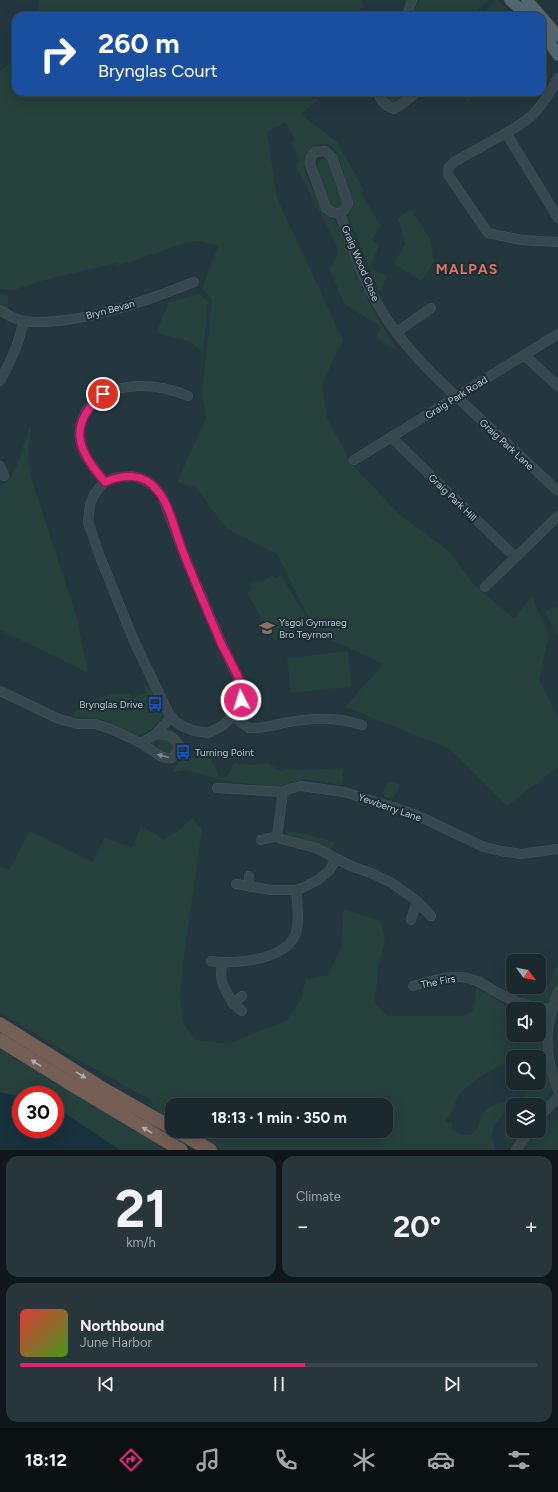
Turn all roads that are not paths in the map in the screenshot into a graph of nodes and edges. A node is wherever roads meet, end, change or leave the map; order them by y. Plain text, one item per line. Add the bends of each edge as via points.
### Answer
1 (412, 0) edge
2 (510, 0) edge
3 (528, 0) edge
4 (408, 12) edge
5 (524, 12) edge
6 (538, 12) edge
7 (546, 22) edge
8 (558, 36) edge
9 (546, 38) edge
10 (558, 55) edge
11 (558, 78) edge
12 (380, 96) edge
13 (412, 96) edge
14 (506, 133) junction
15 (340, 214) junction
16 (558, 218) edge
17 (558, 242) edge
18 (194, 282) dead end
19 (431, 308) dead end
20 (0, 310) edge
21 (23, 321) junction
22 (397, 332) junction
23 (558, 334) edge
24 (524, 355) junction
25 (0, 381) edge
26 (558, 386) edge
27 (188, 396) dead end
28 (457, 397) junction
29 (391, 437) junction
30 (354, 460) dead end
31 (0, 466) edge
32 (4, 476) dead end
33 (105, 482) junction
34 (558, 491) edge
35 (558, 516) edge
36 (515, 557) junction
37 (485, 587) dead end
38 (0, 691) edge
39 (233, 716) junction
40 (171, 717) junction
41 (362, 725) dead end
42 (156, 734) junction
43 (141, 743) junction
44 (217, 788) dead end
45 (283, 792) junction
46 (277, 836) junction
47 (261, 840) dead end
48 (558, 849) edge
49 (336, 858) junction
50 (249, 876) dead end
51 (236, 884) dead end
52 (250, 887) junction
53 (296, 890) junction
54 (417, 901) junction
55 (431, 916) dead end
56 (411, 920) dead end
57 (211, 961) dead end
58 (223, 963) junction
59 (413, 986) dead end
60 (558, 992) edge
61 (242, 996) dead end
62 (233, 1004) junction
63 (552, 1009) junction
64 (242, 1011) dead end
65 (0, 1024) edge
66 (0, 1040) edge
67 (558, 1090) edge
68 (558, 1097) edge
69 (546, 1109) edge
70 (165, 1124) edge
71 (189, 1138) edge
72 (524, 1138) edge
73 (181, 1150) edge
74 (210, 1150) edge
75 (516, 1150) edge

1 - 4 street
2 - 5 main road
3 - 6 main road
7 - 8 main road
9 - 10 main road
11 - 14 street via 531,117
12 - 13 street via 394,109
14 - 16 street
14 - 17 street via 454,162 447,171 488,233 522,240
15 - 15 street, Graig Wood Close via 348,203 332,157 325,151 315,152 310,164 326,208
15 - 22 street, Graig Wood Close via 368,287
18 - 21 street, Bryn Bevan via 164,294 102,312 66,320
19 - 22 street
20 - 21 street, Bryn Bevan
21 - 25 street via 13,356
22 - 28 street, Graig Wood Close via 429,370
23 - 24 street, Graig Park Road
24 - 26 street
24 - 28 street, Graig Park Road
27 - 33 street via 163,389 128,387 103,394 92,404 84,414 80,439 83,451
28 - 29 street, Graig Park Road
28 - 34 street, Graig Park Lane
29 - 30 street, Graig Park Road
29 - 36 street, Graig Park Hill
31 - 32 street
33 - 39 street via 114,478 137,477 145,479 162,496 184,555 240,682 241,700
33 - 40 street via 94,495 88,522 134,641
35 - 36 street
36 - 37 street
38 - 43 street via 59,719 78,724 95,724
39 - 40 street via 222,726 208,733 182,726
39 - 41 street via 249,728 316,718 347,720
40 - 42 street
42 - 43 street
42 -> 43 street via 176,739 179,746 177,754 167,758 156,754
44 - 45 street, Yewberry Lane
45 - 46 street
45 - 48 street, Yewberry Lane via 301,786 344,792 414,814 484,847 501,851 521,854
46 - 47 street
46 - 49 street via 286,841 316,848
49 - 53 street via 330,870 318,880
49 - 54 street via 392,883
50 - 52 street
51 - 52 street
52 - 53 street
53 - 58 street via 296,934 287,945 261,958
54 - 55 street
54 - 56 street
57 - 58 street
58 - 62 street via 222,976 227,995
59 - 63 street, The Firs via 461,977 479,982 518,1002
60 - 63 street
61 - 62 street
62 - 64 street
63 - 67 street via 546,1040 551,1073
65 -> 70 highway via 105,1090
73 -> 66 highway
68 - 69 street
71 - 74 highway
72 - 75 street

